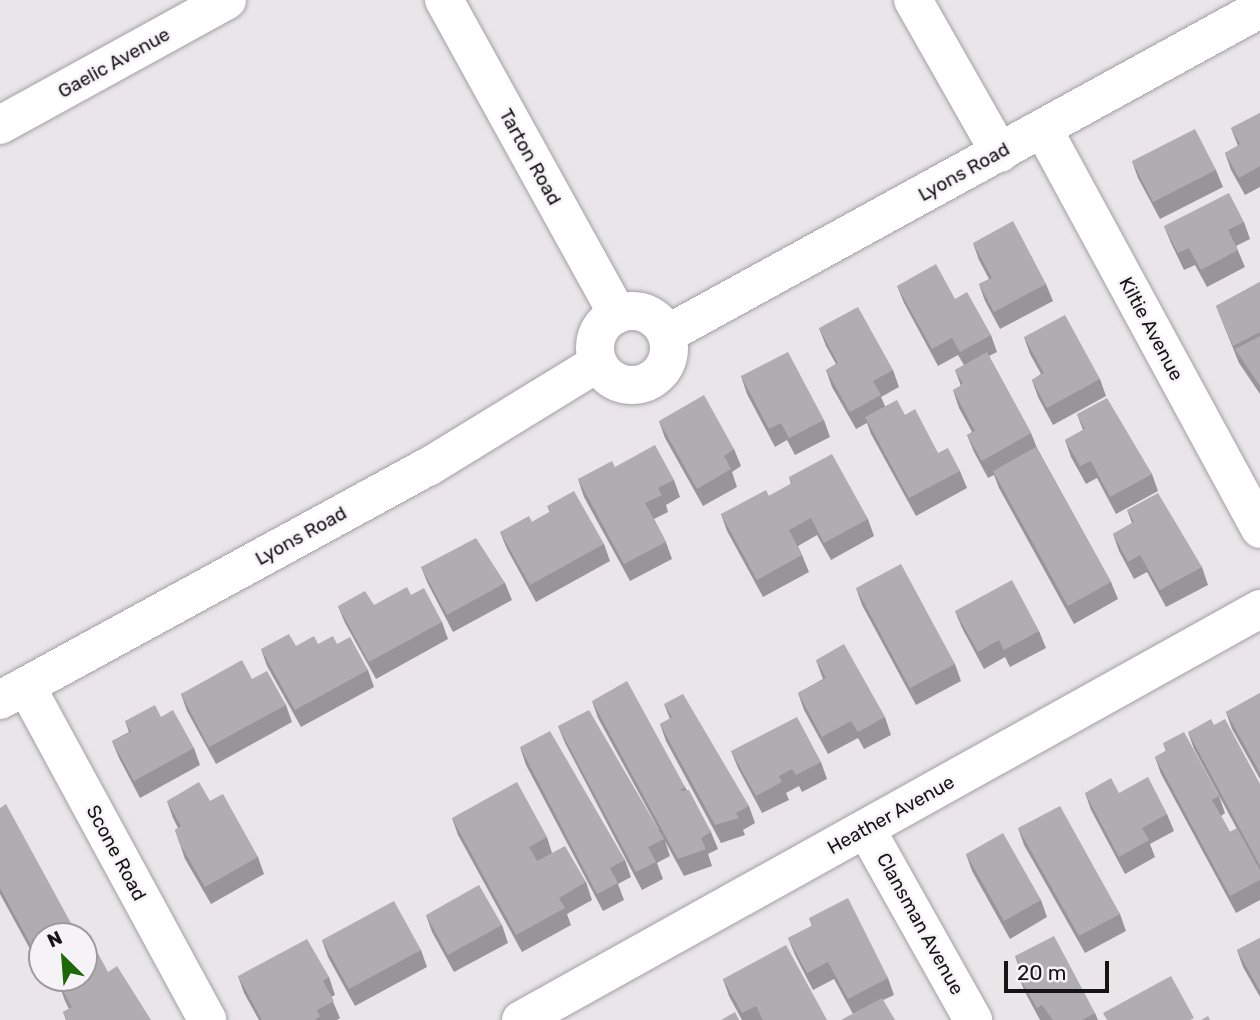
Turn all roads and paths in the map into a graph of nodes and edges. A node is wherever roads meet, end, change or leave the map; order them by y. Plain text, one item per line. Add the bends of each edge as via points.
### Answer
1 (227, 0) edge
2 (444, 0) edge
3 (913, 0) edge
4 (1260, 9) edge
5 (0, 125) edge
6 (1043, 129) junction
7 (1000, 153) junction
8 (617, 314) junction
9 (667, 334) junction
10 (597, 363) junction
11 (1260, 529) edge
12 (1260, 609) edge
13 (13, 693) edge
14 (866, 829) junction
15 (207, 1020) edge
16 (521, 1020) edge
17 (973, 1020) edge

1 - 5 street, Gaelic Avenue
2 - 8 street, Tarton Road
3 - 7 street
4 - 6 street, Lyons Road
6 - 7 street, Lyons Road
6 - 11 street, Kiltie Avenue
7 - 9 street, Lyons Road
8 - 9 street via 639,311 660,323
8 - 10 street via 599,329 594,351
9 - 10 street via 668,359 662,371 640,384 615,382
10 - 13 street, Lyons Road via 428,467
12 - 14 street, Heather Avenue
13 - 15 street, Scone Road
14 - 16 street, Heather Avenue
14 - 17 street, Clansman Avenue

